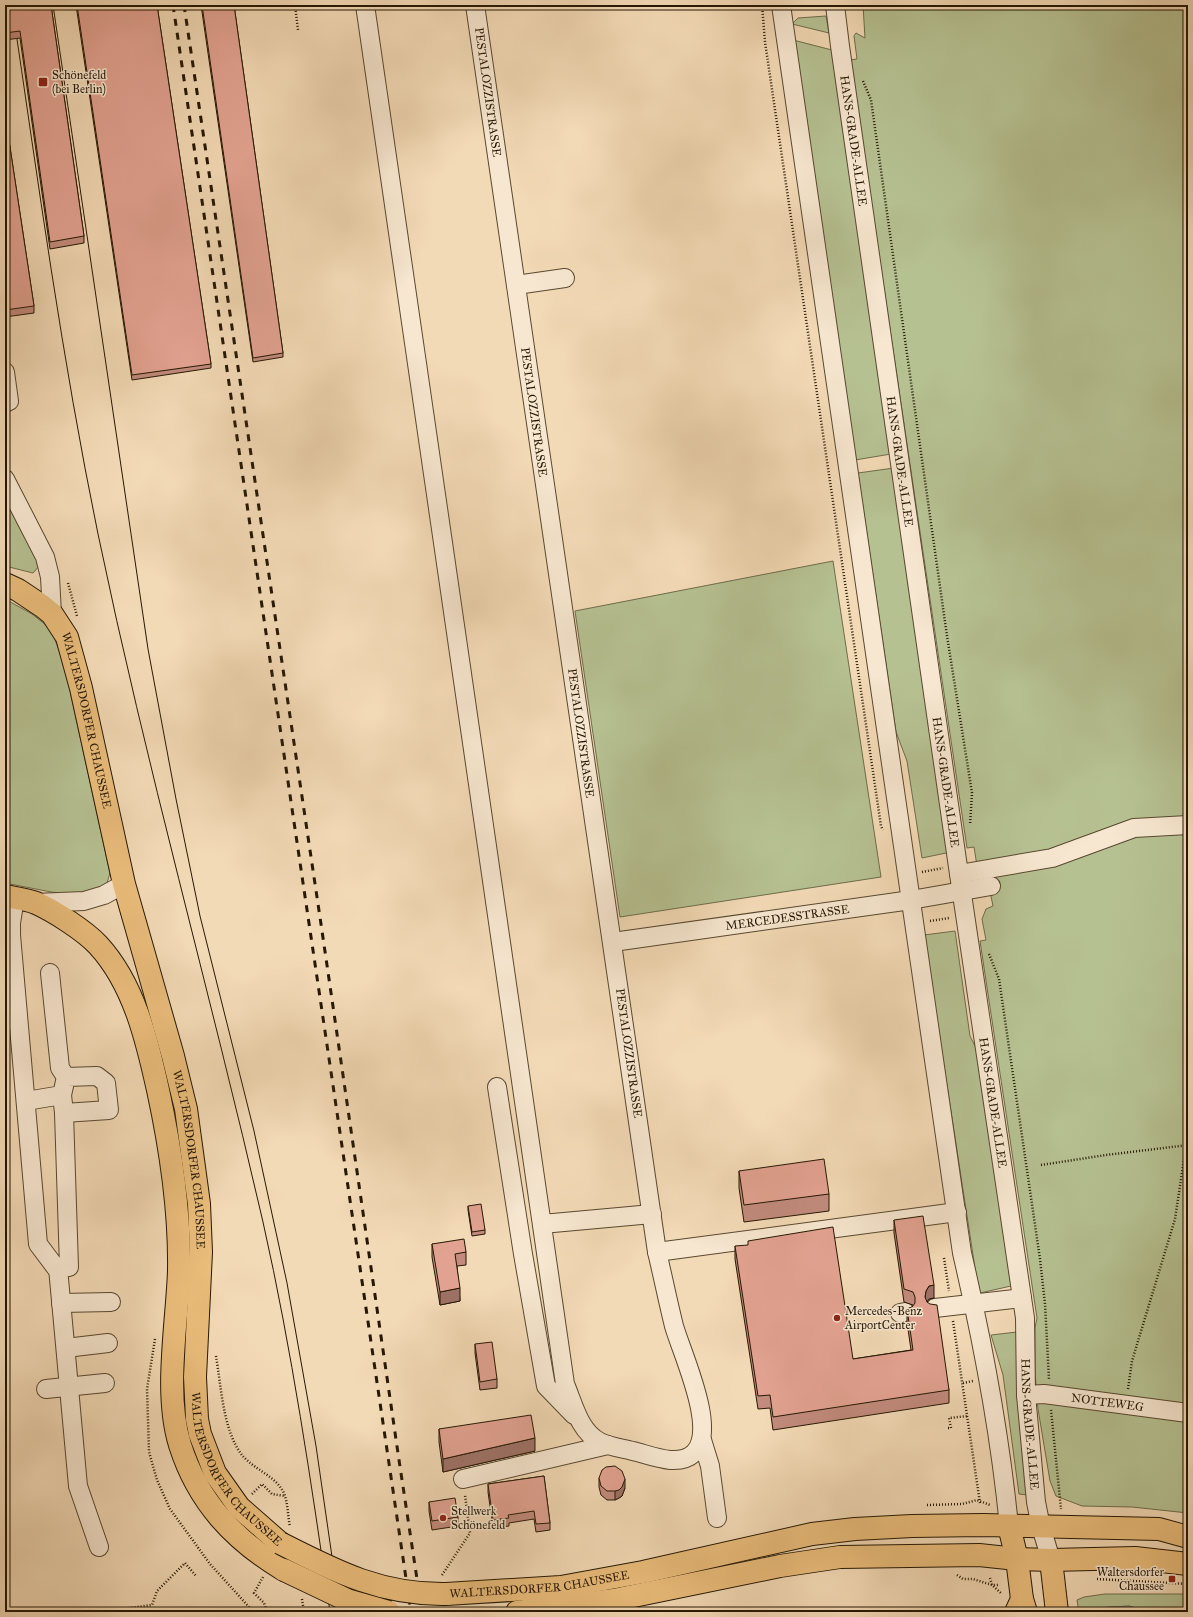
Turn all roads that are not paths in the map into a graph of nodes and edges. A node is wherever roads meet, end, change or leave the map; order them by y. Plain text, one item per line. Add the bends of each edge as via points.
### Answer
1 (365, 5) edge
2 (475, 5) edge
3 (781, 5) edge
4 (835, 5) edge
5 (565, 278) dead end
6 (516, 285) junction
7 (5, 372) edge
8 (5, 403) edge
9 (5, 479) edge
10 (5, 584) edge
11 (52, 614) junction
12 (1188, 825) edge
13 (960, 877) junction
14 (124, 884) junction
15 (991, 886) dead end
16 (18, 899) edge
17 (911, 900) junction
18 (613, 942) junction
19 (50, 973) dead end
20 (66, 1077) junction
21 (497, 1087) dead end
22 (62, 1095) junction
23 (26, 1101) junction
24 (64, 1113) junction
25 (957, 1212) junction
26 (652, 1214) junction
27 (542, 1224) junction
28 (657, 1252) junction
29 (58, 1268) junction
30 (1022, 1298) junction
31 (111, 1302) dead end
32 (61, 1303) junction
33 (974, 1303) junction
34 (935, 1308) edge
35 (108, 1343) dead end
36 (66, 1348) junction
37 (105, 1383) dead end
38 (69, 1386) junction
39 (46, 1389) dead end
40 (1026, 1395) junction
41 (1188, 1413) edge
42 (581, 1423) junction
43 (608, 1445) junction
44 (697, 1447) junction
45 (463, 1479) road end
46 (717, 1518) dead end
47 (1009, 1526) junction
48 (1040, 1527) junction
49 (1188, 1537) edge
50 (99, 1547) dead end
51 (1017, 1559) junction
52 (1051, 1560) junction
53 (1188, 1564) edge
54 (1017, 1605) edge
55 (390, 1612) edge
56 (516, 1612) edge
57 (1056, 1612) edge

1 - 27 street
2 - 6 street, PESTALOZZISTRASSE
3 - 17 street
4 - 13 street, HANS-GRADE-ALLEE
5 - 6 street
6 - 18 street, PESTALOZZISTRASSE
7 - 8 street via 9,401
9 - 11 street via 45,557 50,577
10 - 11 main road, WALTERSDORFER CHAUSSEE via 32,598
11 - 14 main road, WALTERSDORFER CHAUSSEE via 67,636 81,688
12 - 13 street via 1134,828 1052,858
13 - 15 street
13 - 17 street, MERCEDESSTRASSE
13 - 30 street, HANS-GRADE-ALLEE
14 - 16 street via 104,895 84,901
14 - 47 main road, WALTERSDORFER CHAUSSEE, bridge via 173,1056 186,1109 193,1156 201,1252 195,1377 197,1419 215,1473 239,1507 285,1535 330,1568 392,1590 425,1594 443,1585 561,1587 643,1572 812,1534 912,1526
16 - 23 street via 11,923 11,935
16 - 55 main road, WALTERSDORFER CHAUSSEE, bridge via 62,918 97,944 120,976 133,1000 152,1061 164,1115 176,1199 179,1270 173,1366 175,1425 195,1482 224,1524 248,1545 284,1570 347,1600
17 - 18 street, MERCEDESSTRASSE
17 - 25 street
18 - 26 street, PESTALOZZISTRASSE
19 - 20 street via 60,1068
20 - 22 street
20 - 24 street via 97,1076 106,1083 109,1110
21 - 42 street via 546,1386
22 - 23 street
22 - 24 street
23 - 29 street via 38,1244
24 - 29 street via 70,1267
25 - 28 street
25 - 33 street via 962,1253
26 - 27 street
26 - 28 street, PESTALOZZISTRASSE
27 - 42 street via 565,1384
28 - 44 street, PESTALOZZISTRASSE via 674,1326 694,1384 702,1418
29 - 32 street
30 - 33 street
30 - 40 street, HANS-GRADE-ALLEE via 1025,1318
31 - 32 street
32 - 36 street
33 - 34 street
33 - 47 street via 1006,1490
35 - 36 street
36 - 38 street
37 - 38 street
38 - 39 street
38 - 50 street via 78,1486
40 - 41 street, NOTTEWEG via 1050,1395
40 - 48 street, HANS-GRADE-ALLEE
42 - 43 street via 589,1435
43 - 44 street via 669,1460 684,1458
43 - 45 street
44 - 46 street, PESTALOZZISTRASSE via 710,1466
47 - 48 main road, WALTERSDORFER CHAUSSEE
47 - 51 main road
48 - 49 main road, WALTERSDORFER CHAUSSEE via 1159,1529
48 - 52 street, HANS-GRADE-ALLEE
51 - 52 main road, WALTERSDORFER CHAUSSEE
51 - 54 main road
51 - 56 main road, WALTERSDORFER CHAUSSEE via 979,1555 840,1557 780,1566 614,1600
52 - 53 main road, WALTERSDORFER CHAUSSEE via 1135,1558
52 - 57 main road

